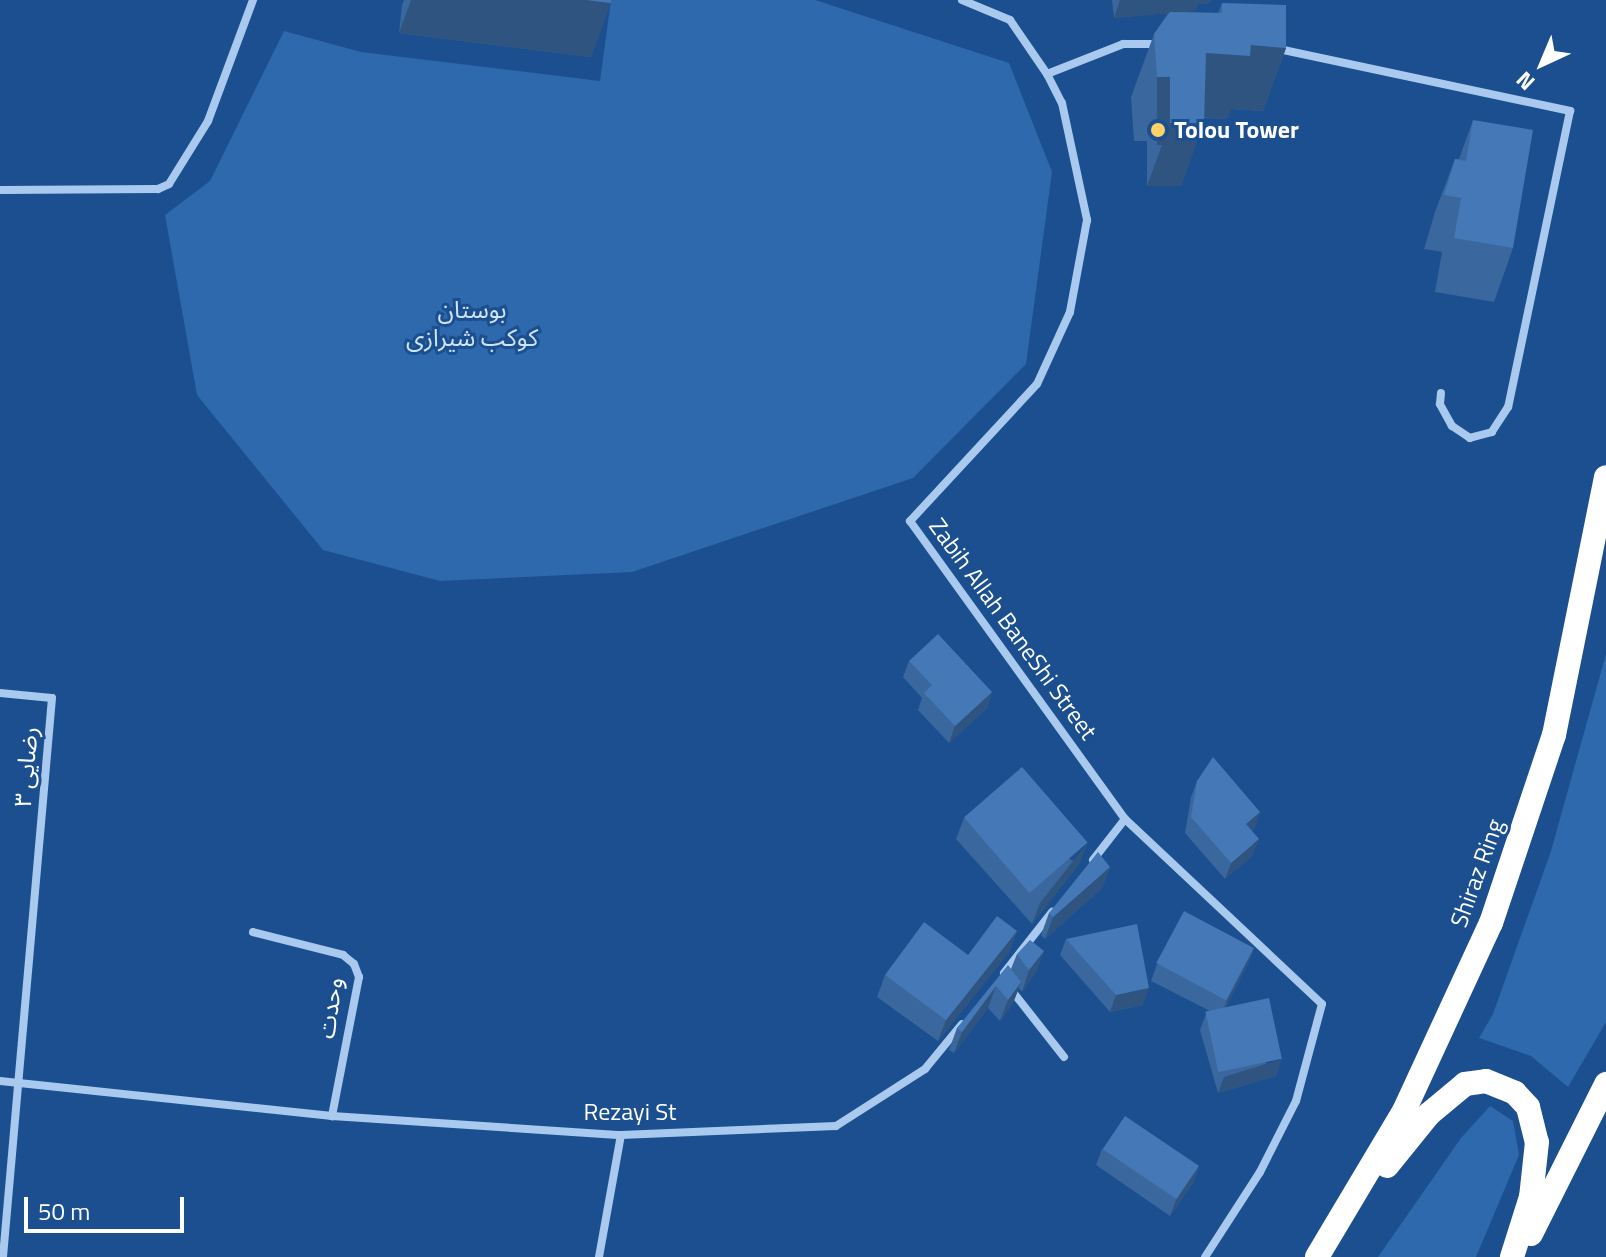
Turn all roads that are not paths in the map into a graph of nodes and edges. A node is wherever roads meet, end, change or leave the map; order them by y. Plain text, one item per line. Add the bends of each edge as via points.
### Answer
1 (253, 0) edge
2 (962, 0) edge
3 (992, 5) edge
4 (1167, 44) edge
5 (1255, 46) edge
6 (1047, 74) junction
7 (0, 190) edge
8 (1441, 393) dead end
9 (1606, 477) edge
10 (0, 693) edge
11 (1125, 819) junction
12 (1087, 868) edge
13 (1058, 904) edge
14 (253, 932) dead end
15 (973, 1012) edge
16 (1064, 1057) dead end
17 (0, 1081) edge
18 (21, 1083) junction
19 (1606, 1084) edge
20 (332, 1116) junction
21 (621, 1135) junction
22 (1336, 1233) junction
23 (3, 1257) edge
24 (599, 1257) edge
25 (1205, 1257) edge
26 (1317, 1257) edge
27 (1512, 1257) edge
28 (1519, 1257) edge

1 - 7 street via 208,121 169,184 158,189
2 - 3 street, Zabih Allah BaneShi Street
3 - 6 street, Zabih Allah BaneShi Street via 1010,20
4 - 6 street via 1123,44
5 - 8 street via 1312,53 1570,111 1508,407 1492,432 1470,438 1452,426 1440,404
6 - 11 street, Zabih Allah BaneShi Street via 1062,103 1087,220 1070,312 1037,384 910,521
9 - 22 highway, Shiraz Ring via 1554,735 1491,923 1404,1111
10 - 18 street, رضایی ۳ via 52,698
11 - 12 street
11 - 25 street, Zabih Allah BaneShi Street via 1322,1004 1296,1101 1260,1172
13 - 16 street via 1001,977
14 - 20 street, وحدت via 343,955 354,964 359,977
15 - 21 street, Rezayi St via 925,1069 836,1126
17 - 18 street, Rezayi St
18 - 20 street, Rezayi St
18 - 23 street
19 - 28 highway
20 - 21 street, Rezayi St
21 - 24 street
22 - 26 highway, Shiraz Ring
22 - 27 highway via 1448,1095 1465,1084 1486,1081 1508,1088 1528,1107 1537,1142 1531,1197

